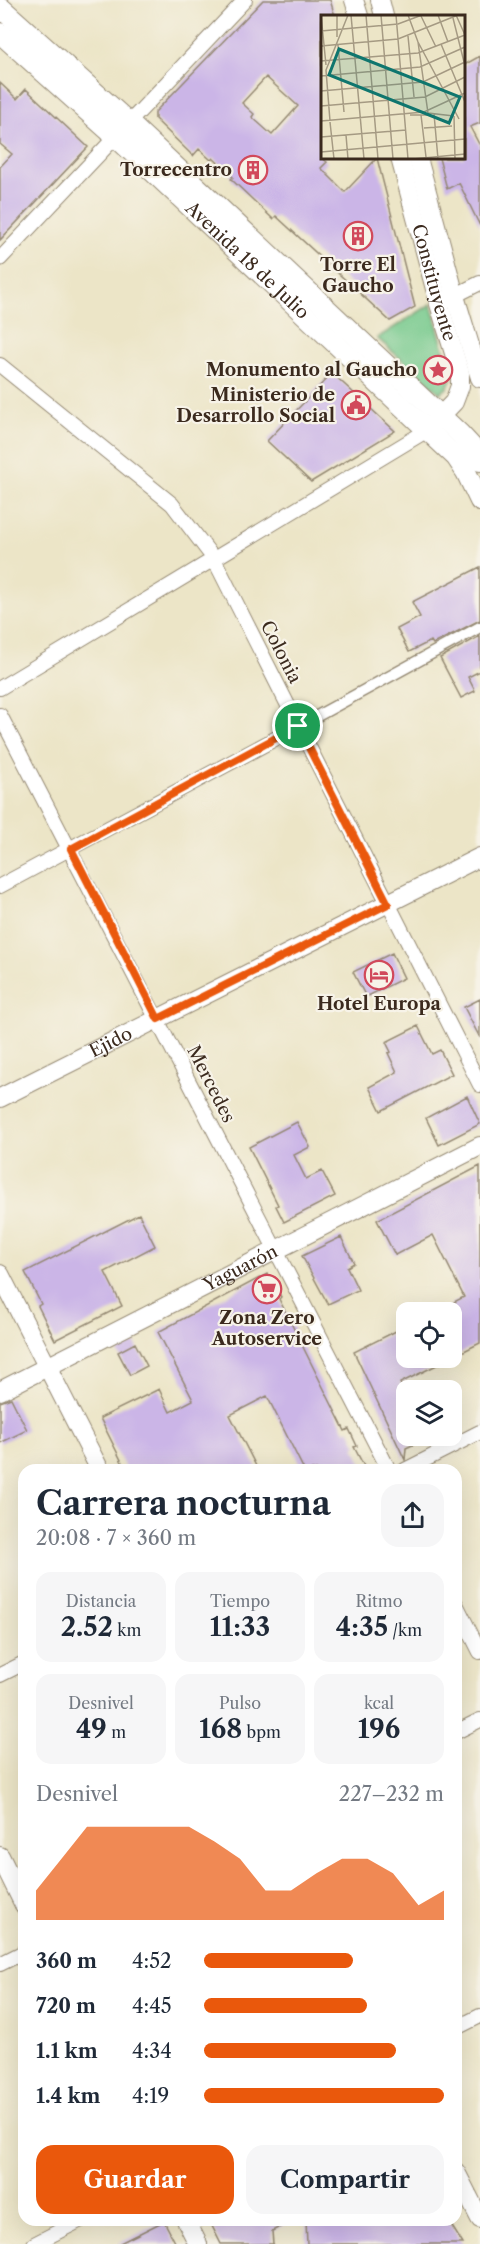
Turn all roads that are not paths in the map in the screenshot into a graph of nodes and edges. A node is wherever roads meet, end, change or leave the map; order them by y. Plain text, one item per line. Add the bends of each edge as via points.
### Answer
1 (245, 0) edge
2 (354, 0) edge
3 (380, 0) edge
4 (0, 7) edge
5 (359, 15) edge
6 (384, 15) edge
7 (0, 33) edge
8 (122, 129) junction
9 (400, 159) edge
10 (418, 159) edge
11 (0, 259) edge
12 (480, 283) edge
13 (447, 300) junction
14 (0, 365) edge
15 (480, 378) edge
16 (434, 424) junction
17 (480, 461) edge
18 (480, 501) edge
19 (214, 559) junction
20 (480, 627) edge
21 (0, 688) edge
22 (0, 715) edge
23 (298, 726) junction
24 (71, 849) junction
25 (480, 856) edge
26 (0, 886) edge
27 (388, 904) junction
28 (158, 1019) junction
29 (480, 1085) edge
30 (0, 1098) edge
31 (480, 1146) edge
32 (277, 1250) junction
33 (0, 1275) edge
34 (48, 1367) junction
35 (0, 1391) edge
36 (480, 1432) edge
37 (97, 1464) edge
38 (386, 1464) edge
39 (417, 1464) edge
40 (462, 1616) edge
41 (480, 1652) edge
42 (18, 1666) edge
43 (0, 1676) edge
44 (480, 1720) edge
45 (462, 1729) edge
46 (0, 1856) edge
47 (18, 1893) edge
48 (18, 1955) edge
49 (0, 1964) edge
50 (480, 2016) edge
51 (462, 2025) edge
52 (462, 2184) edge
53 (480, 2219) edge
54 (69, 2226) edge
55 (189, 2226) edge
56 (34, 2244) edge
57 (198, 2244) edge

1 - 8 street
2 - 5 street
3 - 6 street
4 - 8 main road, Avenida 18 de Julio
7 - 8 main road, Avenida 18 de Julio
8 - 11 street
8 - 16 main road, Avenida 18 de Julio
9 - 13 street, Constituyente
10 - 13 street, Constituyente
12 - 13 street
13 - 15 street, Constituyente
13 - 16 street, Constituyente via 460,373 454,402
14 - 19 street, Colonia via 172,504
16 - 17 main road, Avenida 18 de Julio via 460,434
16 - 18 main road, Avenida 18 de Julio
16 - 19 street
19 - 21 street
19 - 23 street, Colonia
20 - 23 street
22 - 24 street, Mercedes
23 - 24 street
23 - 27 street, Colonia
24 - 26 street
24 - 28 street, Mercedes
25 - 27 street, Ejido
27 - 28 street, Ejido
27 - 29 street, Colonia
28 - 30 street, Ejido
28 - 32 street, Mercedes
31 - 32 street, Yaguarón
32 - 34 street, Yaguarón
32 - 38 street, Mercedes
33 - 34 street
34 - 35 street, Yaguarón
34 - 37 street
36 - 39 street
40 - 41 street
42 - 43 street
44 - 45 street
46 - 47 street
48 - 49 street
50 - 51 street
52 - 53 street
54 - 56 street
55 - 57 street

